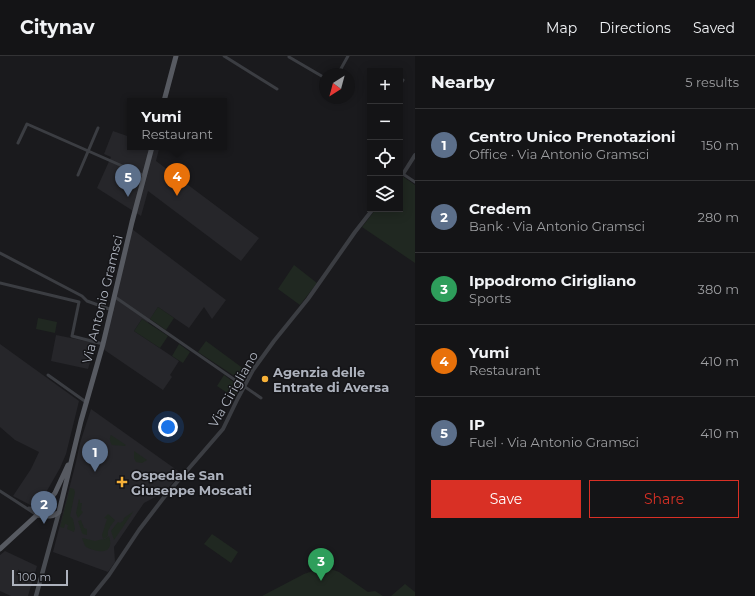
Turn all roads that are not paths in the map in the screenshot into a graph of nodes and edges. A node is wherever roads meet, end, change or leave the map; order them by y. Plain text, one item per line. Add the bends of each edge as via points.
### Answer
1 (176, 56) edge
2 (224, 56) edge
3 (289, 56) edge
4 (348, 56) edge
5 (341, 68) edge
6 (319, 74) edge
7 (277, 89) dead end
8 (165, 98) edge
9 (98, 128) dead end
10 (18, 143) dead end
11 (151, 150) edge
12 (88, 151) junction
13 (415, 155) edge
14 (403, 170) edge
15 (403, 174) edge
16 (78, 175) dead end
17 (145, 176) junction
18 (415, 182) edge
19 (371, 212) edge
20 (0, 253) edge
21 (0, 283) edge
22 (115, 297) junction
23 (112, 310) junction
24 (103, 344) junction
25 (48, 375) dead end
26 (244, 386) junction
27 (261, 398) dead end
28 (86, 402) junction
29 (72, 456) junction
30 (0, 491) edge
31 (56, 493) junction
32 (63, 496) junction
33 (48, 501) junction
34 (25, 507) junction
35 (59, 512) junction
36 (37, 514) junction
37 (49, 516) junction
38 (55, 526) junction
39 (0, 549) edge
40 (36, 596) edge
41 (92, 596) edge

1 - 8 main road
2 - 7 street
3 - 6 street
4 - 5 street
9 - 12 street
10 - 12 street via 27,124
11 - 17 main road, Via Antonio Gramsci
12 - 16 street
12 - 17 street
13 - 14 street
15 - 18 street
17 - 22 main road, Via Antonio Gramsci
19 - 26 street, Via Cirigliano via 257,364
20 - 23 street via 87,301
21 - 24 street via 79,302 72,336
22 - 23 main road, Via Antonio Gramsci
22 - 26 street
23 - 24 main road, Via Antonio Gramsci
24 - 28 main road, Via Antonio Gramsci
25 - 28 street
26 - 27 street
26 - 41 street, Via Cirigliano via 223,428 165,496
28 - 29 main road, Via Antonio Gramsci
29 - 31 main road, Via Antonio Gramsci
29 - 32 main road, Via Antonio Gramsci
30 - 34 street
31 - 32 main road
31 - 33 main road, Via Antonio Gramsci
32 - 35 main road, Via Antonio Gramsci
33 - 34 street via 38,509
33 - 36 main road, Via Antonio Gramsci
33 - 37 main road
34 - 36 street
35 - 37 main road
35 - 38 main road
36 - 37 main road
36 - 39 main road, Via Antonio Gramsci
37 - 38 main road
38 - 40 main road

